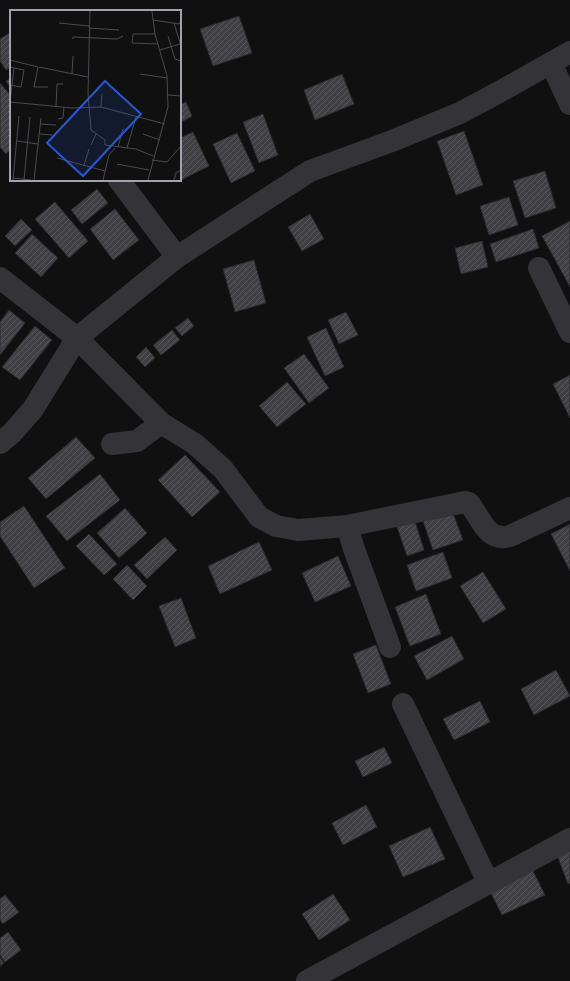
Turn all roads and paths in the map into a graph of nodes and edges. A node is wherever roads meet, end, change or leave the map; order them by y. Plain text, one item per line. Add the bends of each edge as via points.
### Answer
1 (570, 52) edge
2 (551, 63) junction
3 (570, 104) edge
4 (120, 181) edge
5 (177, 257) junction
6 (539, 268) dead end
7 (0, 278) edge
8 (570, 332) edge
9 (77, 338) junction
10 (161, 423) junction
11 (0, 443) edge
12 (112, 444) dead end
13 (570, 508) edge
14 (347, 526) junction
15 (390, 647) dead end
16 (403, 704) dead end
17 (570, 839) edge
18 (488, 882) junction
19 (307, 981) edge

1 - 2 street
2 - 3 street
2 - 5 street via 460,112 392,141 310,170
4 - 5 street
5 - 9 street
6 - 8 street
7 - 9 street
9 - 10 street
9 - 11 street via 33,409
10 - 12 street via 137,441
10 - 14 street via 196,444 223,469 259,517 276,526 298,530
13 - 14 street via 503,538 497,538 490,532 479,520 470,503 464,502
14 - 15 street
16 - 18 street
17 - 18 street
18 - 19 street

